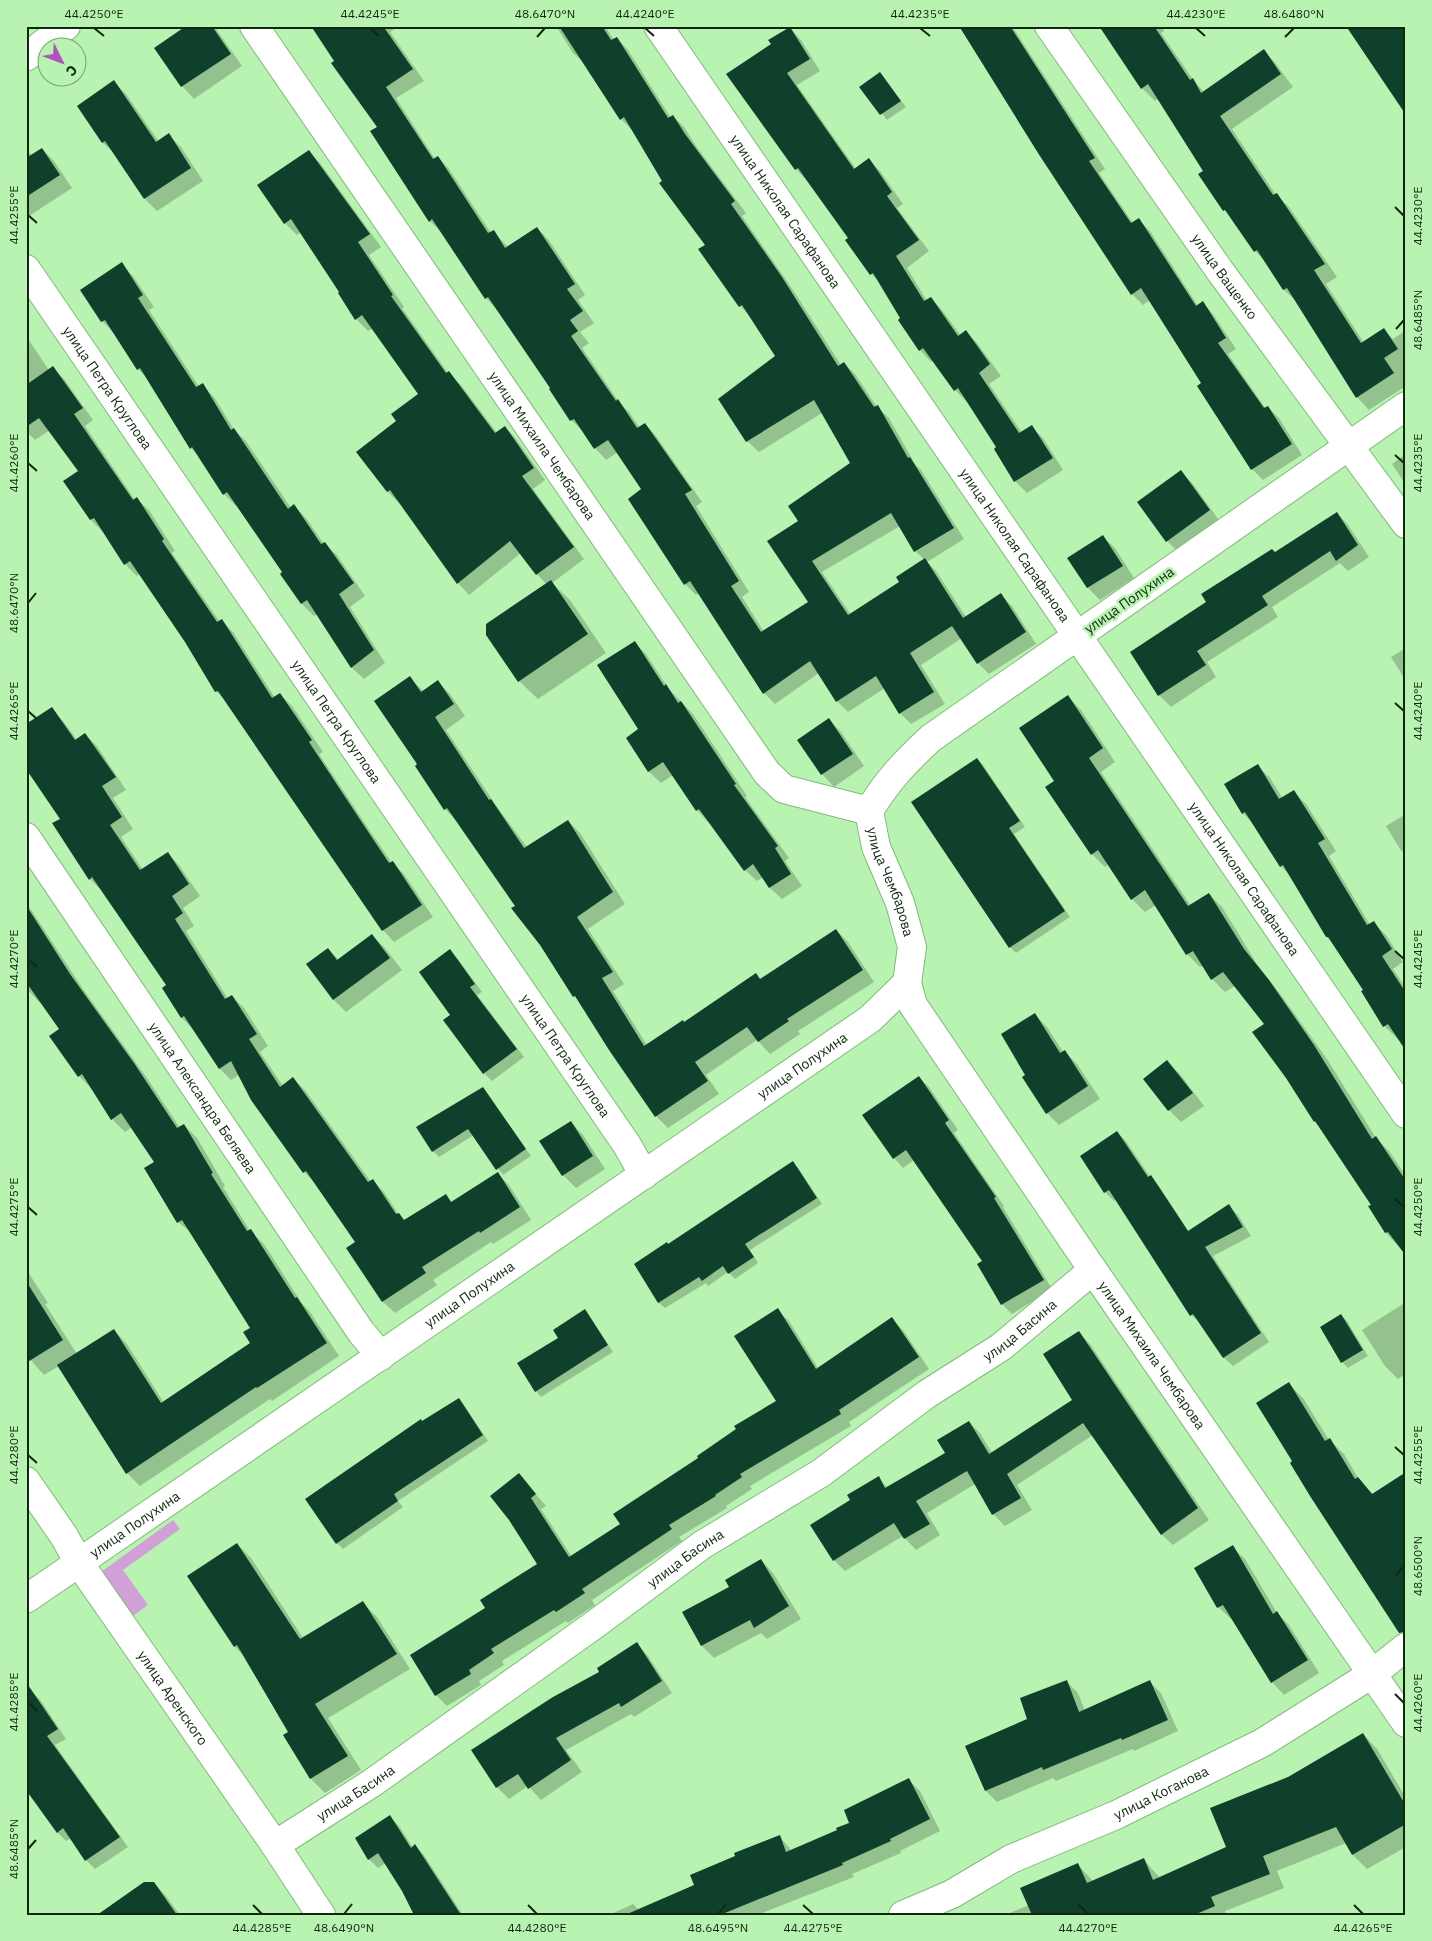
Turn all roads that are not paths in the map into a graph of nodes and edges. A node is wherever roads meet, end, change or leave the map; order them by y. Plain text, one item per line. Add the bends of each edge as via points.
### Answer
1 (66, 26) edge
2 (254, 26) edge
3 (658, 26) edge
4 (1049, 26) edge
5 (26, 58) edge
6 (26, 269) edge
7 (1406, 406) edge
8 (1349, 445) junction
9 (1406, 524) edge
10 (1076, 637) junction
11 (869, 811) junction
12 (26, 837) edge
13 (908, 983) junction
14 (1406, 1114) edge
15 (644, 1175) junction
16 (1093, 1270) junction
17 (381, 1356) junction
18 (26, 1481) edge
19 (80, 1563) junction
20 (26, 1599) edge
21 (1406, 1647) edge
22 (1372, 1674) junction
23 (1406, 1723) edge
24 (276, 1845) junction
25 (320, 1915) edge
26 (903, 1915) edge

1 - 5 street
2 - 11 street, улица Михаила Чембарова via 767,772 784,789
3 - 10 street, улица Николая Сарафанова
4 - 8 street, улица Ващенко via 1220,271
6 - 15 street, улица Петра Круглова via 627,1145
7 - 8 street, улица Полухина
8 - 9 street, улица Ващенко
8 - 10 street, улица Полухина
10 - 11 street, улица Полухина via 931,738 904,762
10 - 14 street, улица Николая Сарафанова
11 - 13 street, улица Чембарова via 876,846 900,904 912,948
12 - 17 street, улица Александра Беляева via 355,1324
13 - 15 street, улица Полухина via 870,1019
13 - 16 street, улица Михаила Чембарова via 913,1005
15 - 17 street, улица Полухина
16 - 22 street, улица Михаила Чембарова
16 - 24 street, улица Басина via 1001,1347 927,1394 821,1473 702,1545 372,1783
17 - 19 street, улица Полухина
18 - 19 street, улица Аренского
19 - 20 street, улица Полухина
19 - 24 street, улица Аренского
21 - 22 street, улица Коганова
22 - 23 street, улица Михаила Чембарова
22 - 26 street, улица Коганова via 1262,1743 1116,1815 1011,1859 952,1894
24 - 25 street, улица Аренского

